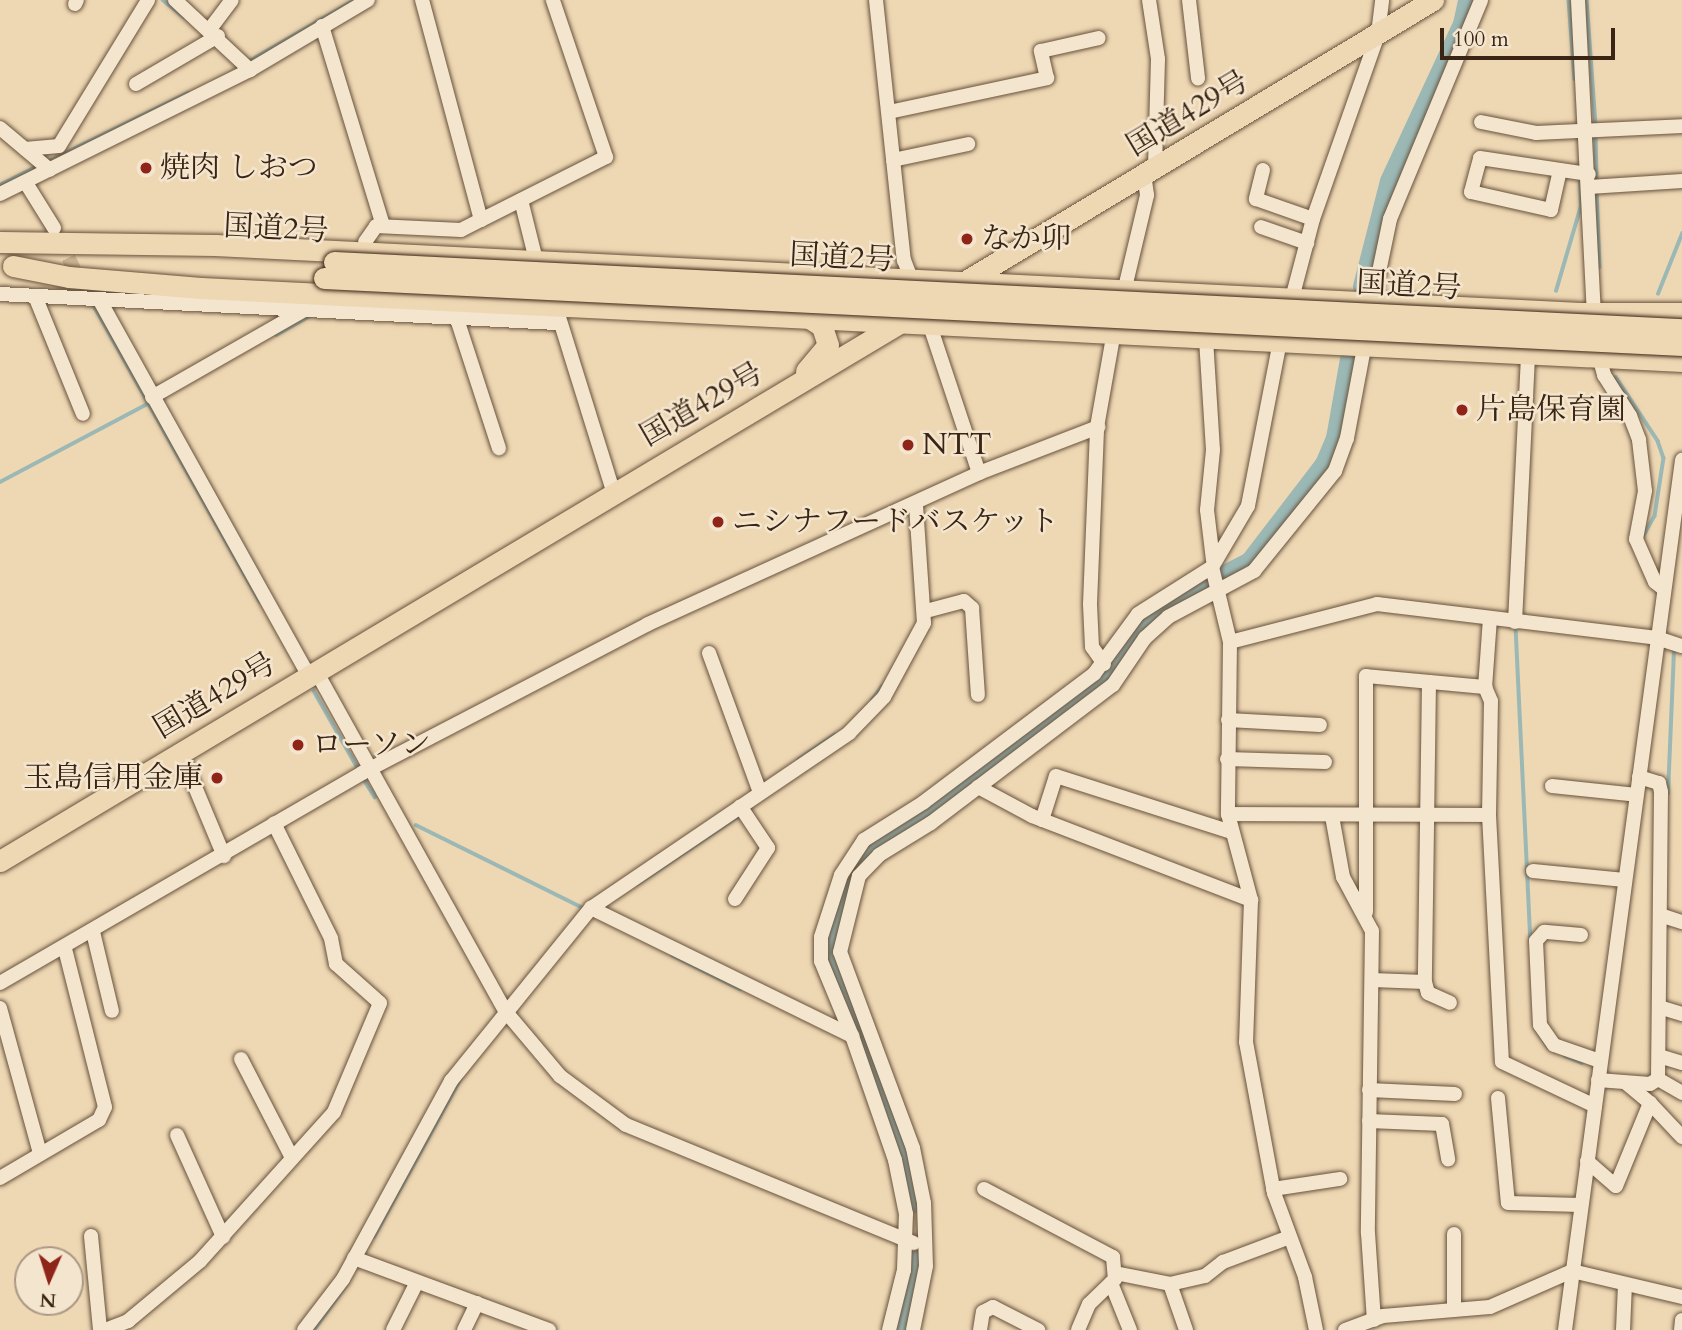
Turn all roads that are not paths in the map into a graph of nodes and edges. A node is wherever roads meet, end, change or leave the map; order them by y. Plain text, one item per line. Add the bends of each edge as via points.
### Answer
1 (148, 0) edge
2 (175, 0) edge
3 (232, 0) edge
4 (368, 0) edge
5 (422, 0) edge
6 (553, 0) edge
7 (876, 0) edge
8 (1149, 0) edge
9 (1189, 0) edge
10 (1382, 0) edge
11 (1433, 0) edge
12 (1480, 0) edge
13 (1578, 0) edge
14 (322, 26) junction
15 (1378, 34) junction
16 (214, 38) junction
17 (1099, 38) dead end
18 (247, 65) junction
19 (1198, 78) dead end
20 (136, 84) dead end
21 (889, 111) junction
22 (1481, 122) dead end
23 (1682, 126) edge
24 (0, 128) edge
25 (1588, 129) junction
26 (968, 145) dead end
27 (24, 149) junction
28 (893, 160) junction
29 (49, 170) junction
30 (1263, 170) dead end
31 (1560, 170) junction
32 (1150, 171) junction
33 (1589, 180) junction
34 (1682, 181) edge
35 (26, 183) junction
36 (0, 194) edge
37 (522, 203) junction
38 (1313, 219) junction
39 (481, 220) junction
40 (383, 226) junction
41 (1261, 227) dead end
42 (54, 228) tunnel mouth
43 (1045, 236) junction
44 (0, 242) edge
45 (365, 242) dead end
46 (1307, 243) junction
47 (536, 260) junction
48 (7, 265) edge
49 (329, 270) junction
50 (744, 271) junction
51 (881, 278) junction
52 (911, 280) junction
53 (964, 282) junction
54 (1035, 286) junction
55 (1124, 290) junction
56 (0, 294) edge
57 (36, 296) junction
58 (99, 299) junction
59 (1292, 299) junction
60 (1373, 303) junction
61 (303, 311) junction
62 (1594, 311) junction
63 (558, 312) junction
64 (1682, 313) edge
65 (744, 315) junction
66 (925, 316) junction
67 (457, 319) junction
68 (811, 320) junction
69 (1682, 329) edge
70 (1113, 335) junction
71 (1206, 339) junction
72 (1279, 342) junction
73 (1364, 345) junction
74 (1682, 345) edge
75 (1528, 353) junction
76 (1599, 356) junction
77 (1682, 361) edge
78 (796, 384) junction
79 (152, 400) junction
80 (83, 414) dead end
81 (1098, 427) junction
82 (499, 448) dead end
83 (1682, 460) edge
84 (979, 474) junction
85 (613, 491) junction
86 (916, 505) junction
87 (1677, 534) edge
88 (1214, 576) junction
89 (1664, 589) junction
90 (926, 611) junction
91 (1490, 618) junction
92 (1516, 622) junction
93 (1657, 638) junction
94 (1230, 642) junction
95 (1682, 646) edge
96 (709, 653) dead end
97 (312, 673) junction
98 (1105, 675) junction
99 (1429, 682) junction
100 (1485, 687) junction
101 (978, 695) dead end
102 (1228, 720) junction
103 (1320, 725) dead end
104 (180, 751) junction
105 (1227, 759) junction
106 (1325, 762) dead end
107 (371, 768) junction
108 (1639, 777) junction
109 (1552, 786) dead end
110 (978, 787) junction
111 (760, 792) junction
112 (1637, 794) junction
113 (743, 810) junction
114 (1228, 814) junction
115 (1429, 814) junction
116 (1489, 815) junction
117 (1332, 816) junction
118 (1367, 816) junction
119 (1042, 820) junction
120 (274, 823) junction
121 (1231, 831) junction
122 (224, 856) junction
123 (0, 861) edge
124 (1533, 871) dead end
125 (1625, 880) junction
126 (735, 899) dead end
127 (1251, 900) junction
128 (595, 912) junction
129 (1664, 916) junction
130 (1366, 917) junction
131 (1682, 922) edge
132 (93, 932) junction
133 (1581, 935) dead end
134 (65, 949) junction
135 (1372, 980) junction
136 (1425, 982) junction
137 (0, 983) edge
138 (1450, 1003) dead end
139 (1663, 1007) junction
140 (0, 1008) edge
141 (112, 1011) dead end
142 (506, 1012) junction
143 (1682, 1014) edge
144 (852, 1036) junction
145 (1663, 1057) junction
146 (241, 1059) dead end
147 (1600, 1062) junction
148 (1682, 1063) edge
149 (1658, 1079) junction
150 (1598, 1080) junction
151 (1626, 1083) junction
152 (1369, 1090) junction
153 (1682, 1093) edge
154 (1455, 1094) dead end
155 (1498, 1098) dead end
156 (1650, 1103) junction
157 (1595, 1106) junction
158 (1369, 1121) junction
159 (177, 1135) dead end
160 (1682, 1137) edge
161 (40, 1153) junction
162 (291, 1156) junction
163 (1448, 1159) dead end
164 (1587, 1161) junction
165 (0, 1178) edge
166 (1340, 1179) dead end
167 (984, 1189) dead end
168 (1273, 1189) junction
169 (1580, 1206) junction
170 (1454, 1234) dead end
171 (91, 1236) dead end
172 (223, 1237) junction
173 (1287, 1238) junction
174 (907, 1240) junction
175 (925, 1247) junction
176 (354, 1258) junction
177 (1572, 1271) junction
178 (1113, 1278) junction
179 (417, 1282) junction
180 (1170, 1284) junction
181 (1625, 1284) junction
182 (1682, 1297) edge
183 (477, 1303) junction
184 (1454, 1308) junction
185 (1374, 1320) junction
186 (1682, 1320) edge
187 (102, 1330) edge
188 (304, 1330) edge
189 (393, 1330) edge
190 (464, 1330) edge
191 (549, 1330) edge
192 (889, 1330) edge
193 (914, 1330) edge
194 (980, 1330) edge
195 (1038, 1330) edge
196 (1078, 1330) edge
197 (1130, 1330) edge
198 (1186, 1330) edge
199 (1316, 1330) edge
200 (1345, 1330) edge
201 (1565, 1330) edge
202 (1623, 1330) edge
203 (1681, 1330) edge

1 - 27 street via 59,146
2 - 16 street
3 - 16 street
4 - 14 street
5 - 39 street
6 - 37 street via 606,157
7 - 21 street
8 - 32 street via 1158,59
9 - 19 street
10 - 15 street
11 - 15 highway, 国道429号
12 - 60 street via 1390,219
13 - 25 street
14 - 18 street
14 - 40 street
15 - 32 highway, 国道429号
15 - 38 street
16 - 18 street
16 - 20 street
17 - 21 street via 1041,51 1046,78
18 - 29 street
21 - 28 street
22 - 25 street via 1517,132
23 - 25 street
24 - 27 street
25 - 33 street
26 - 28 street
27 - 29 street
28 - 52 street via 904,260
29 - 35 street
30 - 38 street via 1256,199
31 - 31 street via 1480,158 1471,192 1550,210
31 - 33 street
32 - 43 highway, 国道429号
32 - 55 street
33 - 34 street
33 - 62 street
35 - 36 street
35 - 42 street
37 - 39 street
37 - 47 street
38 - 46 street
39 - 40 street via 461,230
40 - 45 street via 376,226
41 - 46 street
43 - 53 highway, 国道429号
43 - 54 highway via 1026,260
44 - 47 highway via 215,245
44 - 49 highway, 国道2号
46 - 59 street
47 - 50 highway
48 - 49 highway, 国道2号
48 - 63 highway via 69,276 201,288
49 - 69 highway, 国道2号, bridge
49 - 74 highway, 国道2号, bridge
50 - 51 highway
50 - 65 street
51 - 52 highway
51 - 66 highway via 906,288
52 - 53 highway
52 - 66 street
53 - 54 highway
53 - 66 highway, 国道429号
54 - 55 highway
55 - 59 highway
55 - 70 street
56 - 57 street
57 - 58 street via 83,293
57 - 80 street
58 - 61 street
58 - 79 street
59 - 60 highway
59 - 72 street
60 - 62 highway
60 - 73 street
61 - 67 street via 323,306
61 - 79 street
62 - 64 highway
63 - 65 highway
63 - 67 street
63 - 85 street
65 - 68 highway
66 - 68 highway
66 - 70 highway
66 - 78 highway, 国道429号
66 - 84 street
67 - 82 street
68 - 78 highway via 822,327 828,345
70 - 71 highway
70 - 81 street
71 - 72 highway
71 - 88 street via 1213,450 1208,510
72 - 73 highway
72 - 88 street via 1248,506
73 - 75 highway
73 - 88 street via 1347,438 1335,471 1254,571
75 - 76 highway
75 - 92 street
76 - 77 highway
76 - 89 street via 1604,375 1639,440 1644,491 1636,539 1655,582
78 - 85 highway, 国道429号
79 - 97 street
81 - 84 street
81 - 98 street via 1090,604 1092,647
83 - 87 street
84 - 86 street
85 - 97 highway, 国道429号
86 - 90 street
86 - 107 street via 648,624
87 - 89 street
88 - 94 street
88 - 98 street
88 - 98 street via 1138,614
89 - 93 street
90 - 101 street via 964,601 972,608
90 - 111 street via 903,669 867,717
91 - 92 street
91 - 94 street via 1377,604
91 - 100 street
92 - 93 street
93 - 95 street
93 - 108 street
94 - 102 street
96 - 111 street
97 - 104 highway, 国道429号
97 - 107 street
98 - 110 street
98 - 144 street via 855,850 841,875 820,949
99 - 100 street
99 - 115 street
99 - 118 street via 1366,676
100 - 116 street via 1492,701
102 - 103 street
102 - 105 street
104 - 122 street
104 - 123 highway, 国道429号
105 - 106 street
105 - 114 street
107 - 120 street
107 - 142 street
108 - 112 street
108 - 129 street via 1659,783 1661,792
109 - 112 street
110 - 119 street
110 - 175 street via 867,866 859,876 840,940 843,971 871,1027 913,1148 924,1203
111 - 113 street
112 - 125 street
113 - 126 street via 768,848
113 - 128 street
114 - 117 street
114 - 121 street
115 - 116 street
115 - 118 street
115 - 136 street
116 - 157 street via 1502,1062
117 - 118 street
117 - 130 street via 1343,877
118 - 130 street
119 - 121 street via 1056,776
119 - 127 street
120 - 122 street
120 - 162 street via 331,938 336,964 380,1003 334,1112
121 - 127 street
122 - 132 street
124 - 125 street
125 - 147 street
127 - 168 street via 1246,1042
128 - 142 street
128 - 144 street
129 - 131 street
129 - 139 street
130 - 135 street via 1372,931
132 - 134 street
132 - 141 street
133 - 147 street via 1544,932 1536,941 1540,1026 1554,1045
134 - 137 street
134 - 161 street via 105,1107 99,1120
135 - 136 street
135 - 152 street
136 - 138 street via 1428,993
139 - 143 street
139 - 145 street
140 - 161 street
142 - 174 street via 560,1076 626,1125
142 - 176 street via 451,1081
144 - 174 street via 895,1160
145 - 148 street
145 - 149 street
146 - 162 street
147 - 150 street
149 - 151 street via 1650,1084
149 - 153 street
150 - 151 street
150 - 157 street
151 - 156 street
152 - 154 street
152 - 158 street
155 - 169 street via 1508,1203
156 - 160 street
156 - 164 street via 1616,1186
157 - 164 street
158 - 163 street via 1442,1124
158 - 185 street via 1368,1233
159 - 172 street
161 - 165 street
162 - 172 street
164 - 169 street
166 - 168 street
167 - 178 street via 1113,1257
168 - 173 street
169 - 177 street
170 - 184 street
171 - 187 street
172 - 187 street via 128,1321
173 - 180 street via 1223,1262 1205,1276
173 - 199 street via 1305,1277
174 - 175 street
174 - 192 street
175 - 193 street
176 - 179 street
176 - 188 street
177 - 181 street
177 - 184 street via 1490,1307
177 - 201 street
178 - 180 street
178 - 196 street via 1089,1304
178 - 197 street
179 - 183 street
179 - 189 street
180 - 198 street
181 - 182 street
181 - 202 street
183 - 190 street
183 - 191 street
184 - 185 street
185 - 200 street
186 - 203 street
194 - 195 street via 983,1312 993,1307

